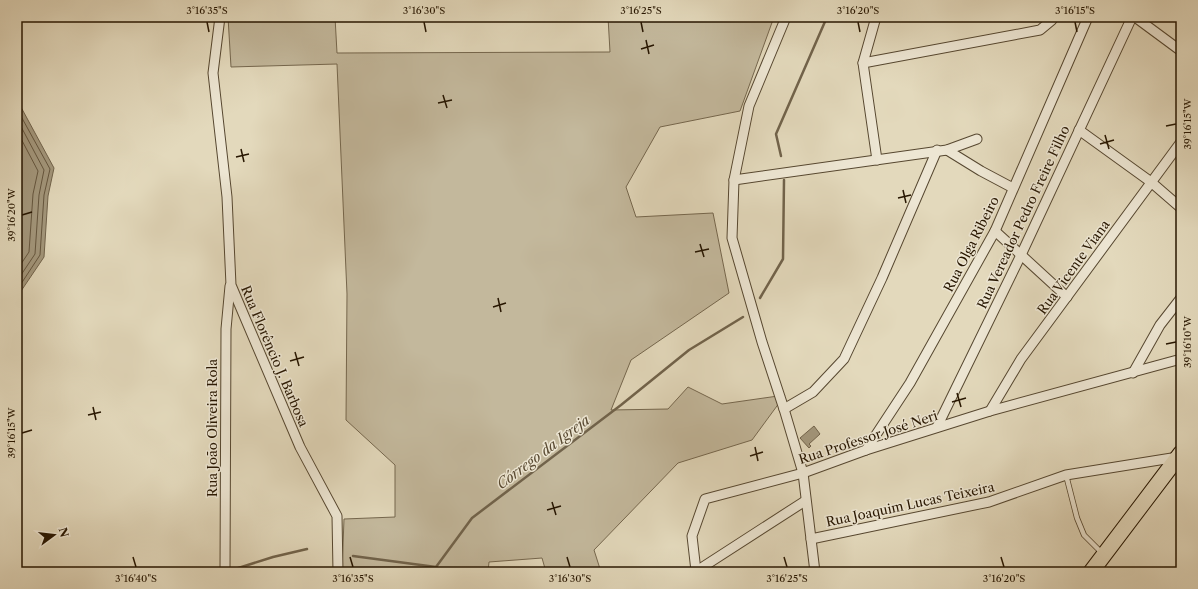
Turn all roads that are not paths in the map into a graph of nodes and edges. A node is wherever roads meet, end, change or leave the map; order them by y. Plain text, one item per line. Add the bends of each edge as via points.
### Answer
1 (220, 17) edge
2 (786, 17) edge
3 (876, 17) edge
4 (1053, 17) edge
5 (1088, 17) edge
6 (1132, 17) edge
7 (1135, 17) edge
8 (1180, 49) edge
9 (863, 63) junction
10 (1079, 130) junction
11 (977, 140) dead end
12 (1181, 142) edge
13 (938, 150) junction
14 (947, 150) junction
15 (877, 160) junction
16 (734, 180) junction
17 (1151, 182) junction
18 (1013, 188) junction
19 (1181, 208) edge
20 (995, 231) junction
21 (1021, 255) junction
22 (231, 285) junction
23 (1067, 297) junction
24 (1181, 298) edge
25 (1181, 359) edge
26 (1133, 373) junction
27 (784, 409) junction
28 (990, 411) junction
29 (937, 427) junction
30 (866, 450) junction
31 (1180, 455) edge
32 (803, 473) junction
33 (1066, 475) junction
34 (805, 501) junction
35 (811, 539) junction
36 (1104, 555) junction
37 (225, 572) edge
38 (338, 572) edge
39 (695, 572) edge
40 (815, 572) edge
41 (1091, 572) edge

1 - 22 street, Rua Florêncio J. Barbosa via 214,73 227,197
2 - 16 street via 749,106
3 - 9 street
4 - 9 street via 1040,30
5 - 18 street, Rua Olga Ribeiro
6 - 10 street, Rua Vereador Pedro Freire Filho
7 - 8 street
9 - 15 street
10 - 17 street
10 - 21 street, Rua Vereador Pedro Freire Filho
11 - 14 street
12 - 17 street, Rua Vicente Viana
13 - 14 street
13 - 15 street
13 - 27 street via 844,359 813,392
14 - 18 street
15 - 16 street
16 - 27 street via 732,238
17 - 19 street
17 - 23 street, Rua Vicente Viana
18 - 20 street, Rua Olga Ribeiro
20 - 21 street
20 - 30 street, Rua Olga Ribeiro via 910,383
21 - 23 street
21 - 29 street, Rua Vereador Pedro Freire Filho
22 - 37 street, Rua João Oliveira Rola via 226,329
22 - 38 street, Rua Florêncio J. Barbosa via 300,447 337,516
23 - 28 street, Rua Vicente Viana via 1021,359
24 - 26 street via 1160,325
25 - 26 street, Rua Professor José Neri
26 - 28 street, Rua Professor José Neri
27 - 32 street
28 - 29 street, Rua Professor José Neri
29 - 30 street, Rua Professor José Neri
30 - 32 street, Rua Professor José Neri
31 - 33 street, Rua Joaquim Lucas Teixeira
31 - 36 main road
32 - 34 street
32 - 39 street, Rua Professor José Neri via 705,499 692,536
33 - 35 street, Rua Joaquim Lucas Teixeira via 989,502
33 - 36 lane via 1084,535
34 - 35 street
34 - 39 street
35 - 40 street
36 - 41 main road

